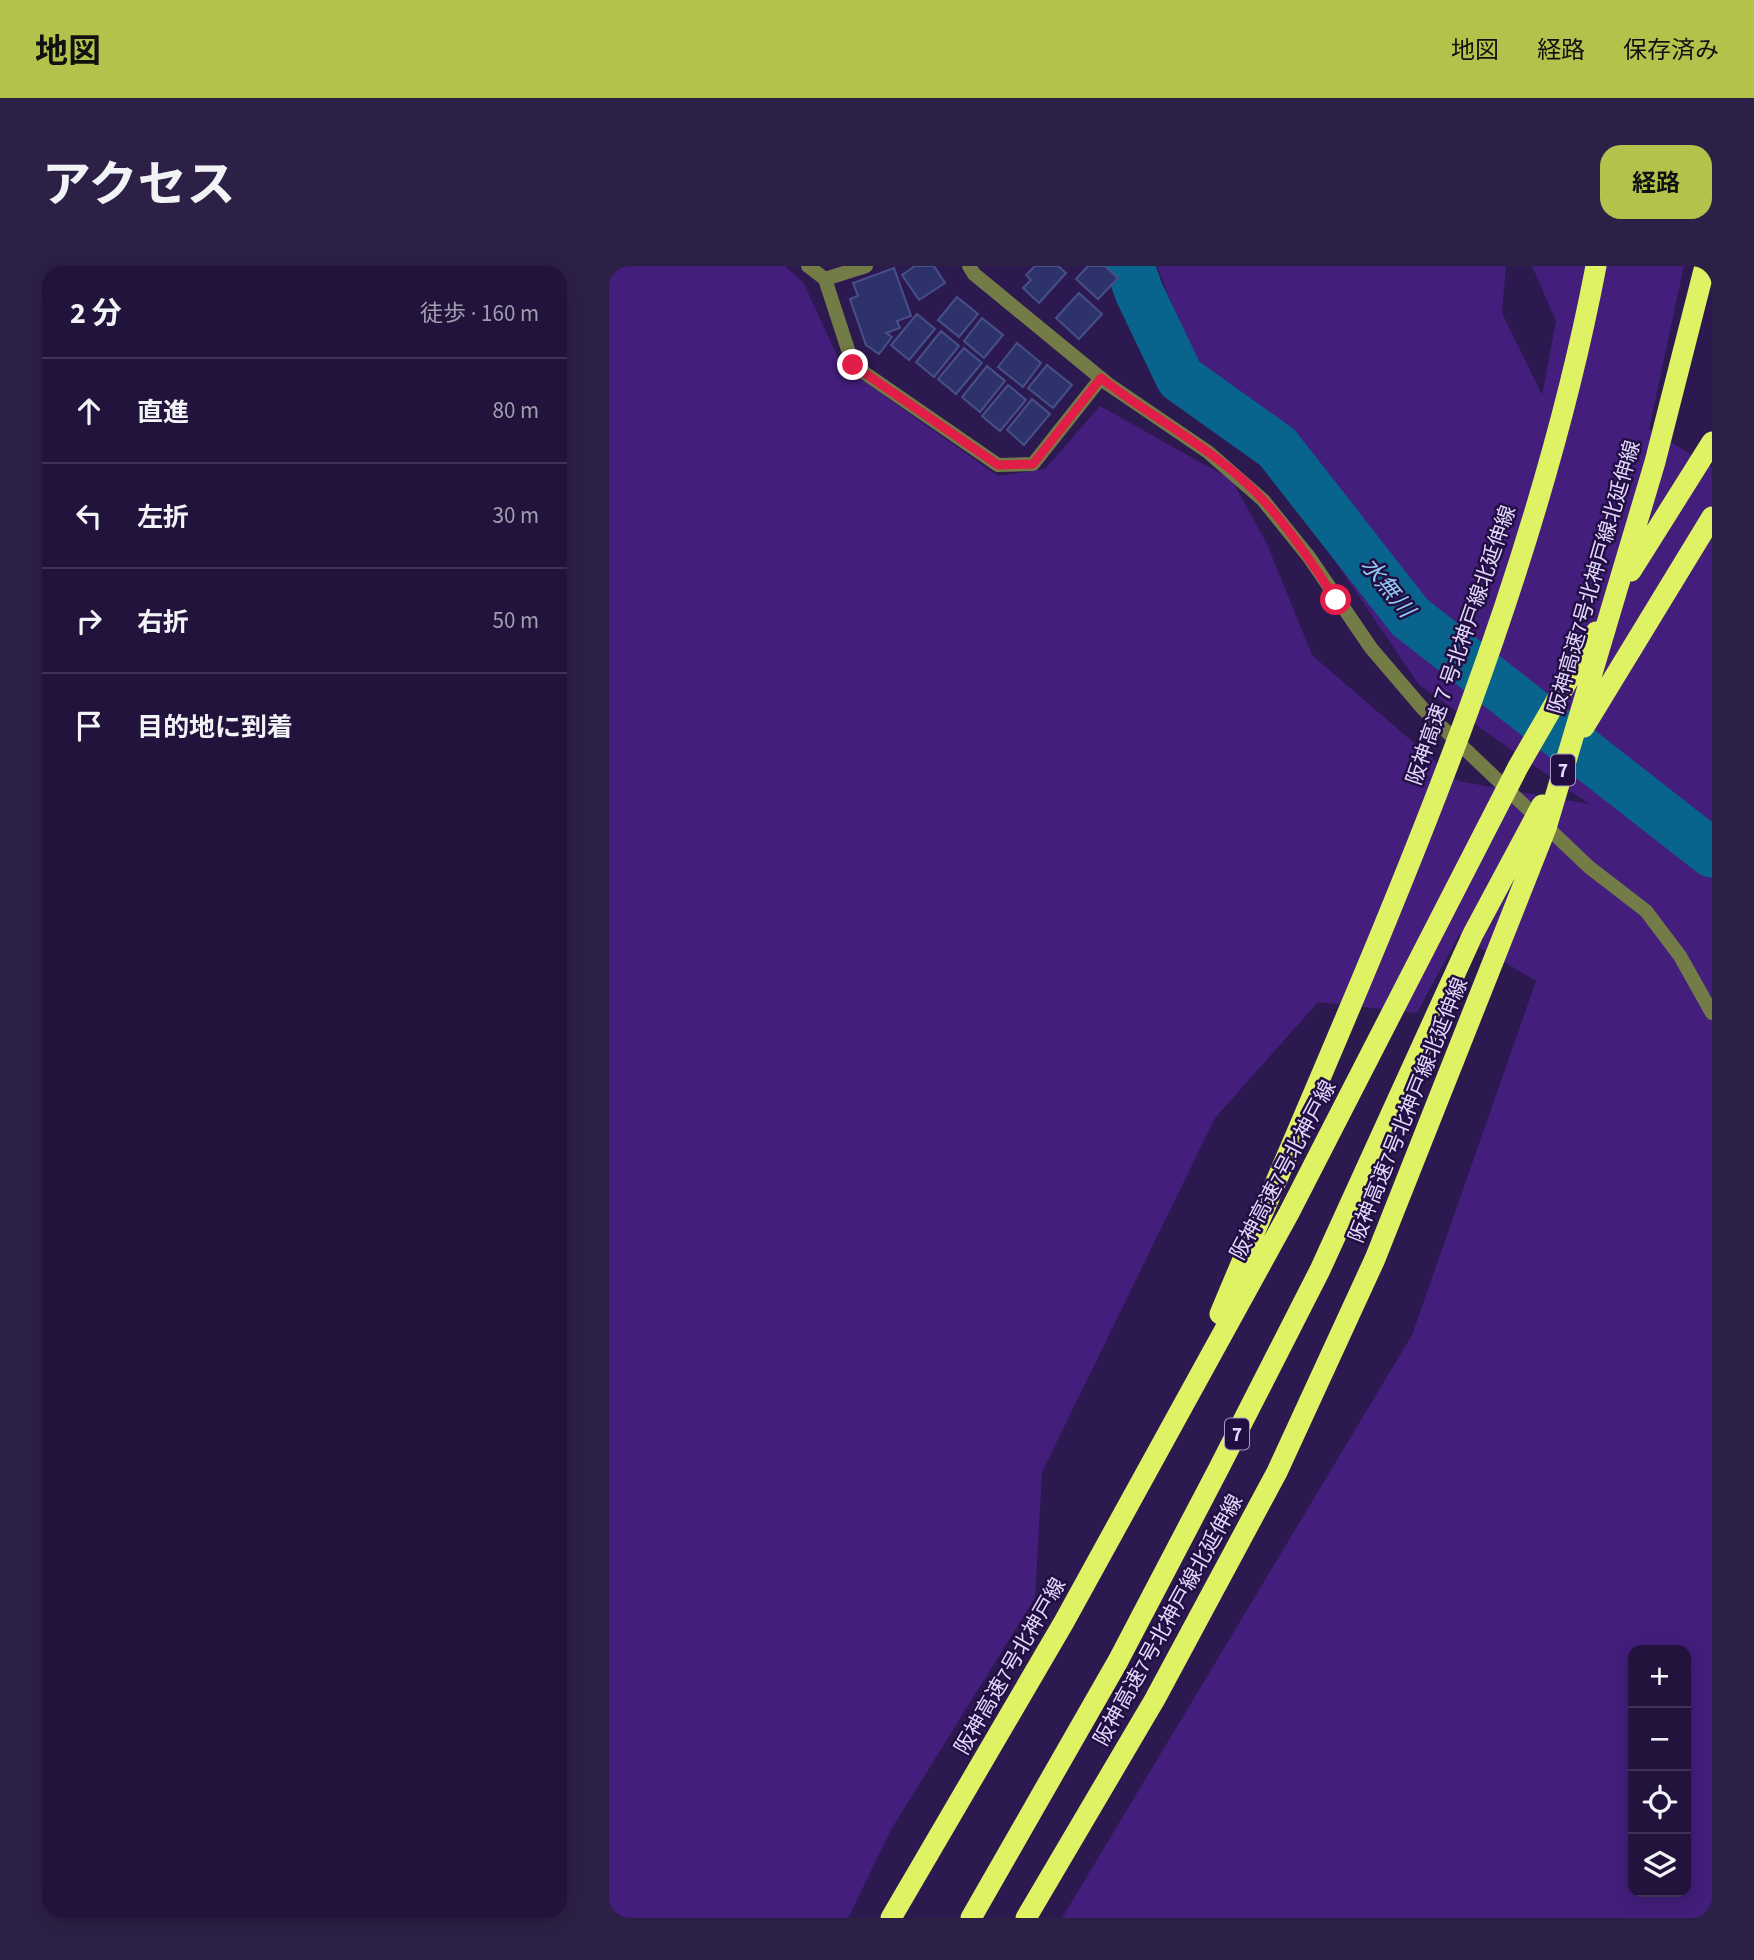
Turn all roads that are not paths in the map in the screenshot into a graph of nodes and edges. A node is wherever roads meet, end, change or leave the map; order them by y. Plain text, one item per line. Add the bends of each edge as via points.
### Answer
1 (808, 266) edge
2 (866, 266) edge
3 (969, 266) edge
4 (1596, 266) edge
5 (1705, 266) edge
6 (825, 279) junction
7 (1101, 378) junction
8 (1712, 443) edge
9 (1712, 517) edge
10 (1712, 1013) edge
11 (1065, 1622) junction
12 (891, 1918) edge
13 (971, 1918) edge
14 (1026, 1918) edge

1 - 6 street
2 - 6 street
3 - 7 street
4 - 11 highway, 阪神高速７号北神戸線北延伸線 / 7 via 1546,469 1506,605 1443,776 1198,1366
5 - 14 highway, 阪神高速7号北神戸線北延伸線 / 7 via 1655,462 1546,828 1375,1259 1277,1472 1155,1699
6 - 7 street via 853,365 998,465 1033,464
7 - 10 street via 1208,452 1263,499 1371,648 1424,710 1589,867 1646,911 1680,956
8 - 11 highway, 阪神高速7号北神戸線 / 7 via 1655,530 1518,767 1289,1213
9 - 13 highway, 7 via 1588,719 1473,934 1320,1270 1226,1455 1118,1661
11 - 12 highway, 阪神高速7号北神戸線 / 7

